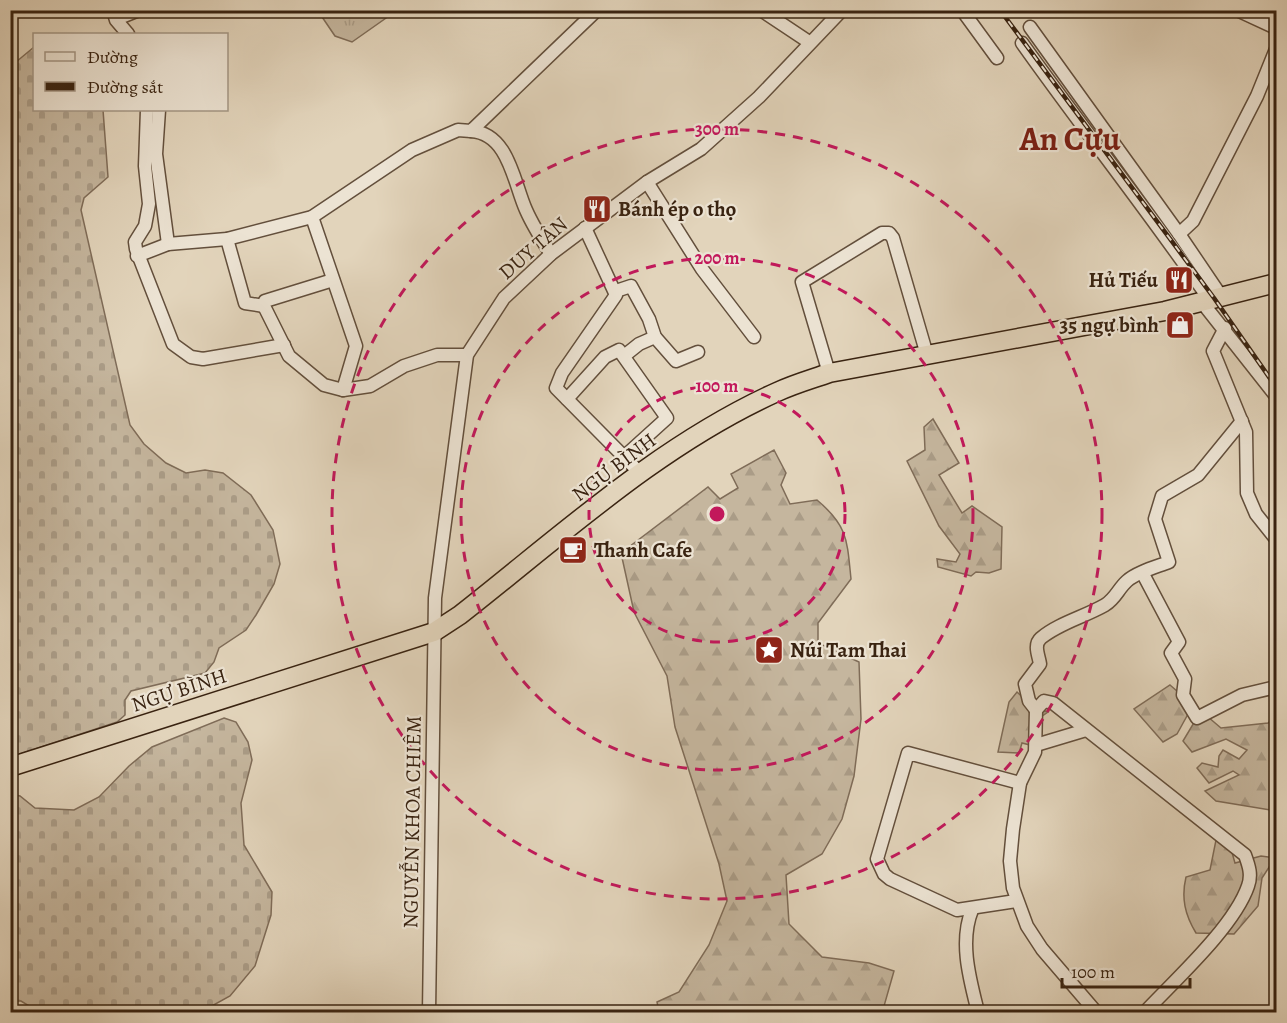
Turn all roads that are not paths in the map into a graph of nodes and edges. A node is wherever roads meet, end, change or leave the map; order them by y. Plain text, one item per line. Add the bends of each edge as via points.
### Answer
1 (139, 10) edge
2 (597, 10) edge
3 (761, 10) edge
4 (842, 10) edge
5 (962, 10) edge
6 (1237, 10) edge
7 (117, 18) edge
8 (1030, 27) dead end
9 (1276, 28) edge
10 (127, 33) edge
11 (809, 42) junction
12 (1022, 43) dead end
13 (1276, 49) edge
14 (997, 58) dead end
15 (147, 111) edge
16 (159, 111) edge
17 (471, 131) junction
18 (647, 182) junction
19 (312, 217) junction
20 (585, 228) junction
21 (1179, 234) junction
22 (226, 239) junction
23 (168, 244) junction
24 (551, 254) junction
25 (137, 256) junction
26 (333, 280) junction
27 (1276, 283) edge
28 (616, 291) junction
29 (1210, 299) junction
30 (264, 306) junction
31 (1225, 328) junction
32 (655, 337) junction
33 (754, 337) dead end
34 (284, 345) junction
35 (698, 352) dead end
36 (467, 355) junction
37 (927, 355) junction
38 (624, 356) junction
39 (829, 373) junction
40 (343, 390) junction
41 (1276, 396) edge
42 (567, 399) junction
43 (1242, 421) junction
44 (625, 456) junction
45 (640, 473) junction
46 (1276, 539) edge
47 (1143, 573) junction
48 (434, 632) junction
49 (1276, 687) edge
50 (1036, 710) junction
51 (1086, 730) junction
52 (1036, 745) junction
53 (10, 767) edge
54 (1020, 783) junction
55 (1016, 901) junction
56 (972, 910) junction
57 (429, 1012) edge
58 (978, 1012) edge
59 (1096, 1012) edge
60 (1144, 1012) edge

1 - 7 street
2 - 17 street
3 - 11 street
4 - 11 street, DUY TÂN
5 - 14 street
6 - 9 street
7 - 10 street
8 - 21 street
11 - 18 street, DUY TÂN via 759,97 701,149
12 - 29 street
13 - 21 street via 1247,117 1193,221
15 - 25 street via 145,166 149,204 145,226 135,242
16 - 23 street via 156,154
17 - 19 street via 458,130 412,150
17 - 24 street via 479,131 504,152 530,221
18 - 20 street, DUY TÂN
18 - 33 street via 702,269
19 - 22 street
19 - 26 street
20 - 24 street, DUY TÂN
20 - 28 street
21 - 29 street
22 - 23 street
22 - 30 street via 245,303
23 - 25 street
24 - 36 street, DUY TÂN via 504,298
25 - 34 street via 166,330 182,352 203,359
26 - 30 street via 265,301
26 - 40 street via 356,346
27 - 29 highway, NGỰ BÌNH
28 - 32 street via 631,286
28 - 42 street via 562,373 556,388
29 - 31 street
29 - 37 highway, NGỰ BÌNH via 1165,311
30 - 34 street
31 - 41 street
31 - 43 street via 1213,351 1214,357
32 - 35 street via 676,361
32 - 38 street
34 - 40 street via 289,356 324,385
36 - 40 street via 437,355 404,366 370,386
36 - 48 street, DUY TÂN via 435,598
37 - 39 highway, NGỰ BÌNH
37 - 39 street via 893,238 882,233 802,282
38 - 42 street via 619,350 605,357
38 - 44 street via 667,418
39 - 45 highway, NGỰ BÌNH via 777,392 684,443
42 - 44 street
43 - 46 street via 1246,432 1247,493 1256,514
43 - 47 street via 1198,475 1162,496 1155,519 1169,562
44 - 45 street
45 - 48 highway, NGỰ BÌNH
47 - 49 street via 1179,642 1171,654 1185,680 1183,695 1197,718 1242,695
47 - 50 street via 1127,581 1106,604 1058,626 1039,640 1036,650 1040,664 1025,684
48 - 53 highway, NGỰ BÌNH
48 - 57 street, NGUYỄN KHOA CHIÊM
50 - 51 street via 1044,701 1053,703
50 - 52 street
51 - 52 street
51 - 60 street via 1245,855 1250,870 1248,886 1234,912
52 - 54 street
54 - 55 street via 1010,861
54 - 56 street via 908,753 878,864 898,884 957,910
55 - 56 street
55 - 59 street via 1041,949
56 - 58 street via 966,949

